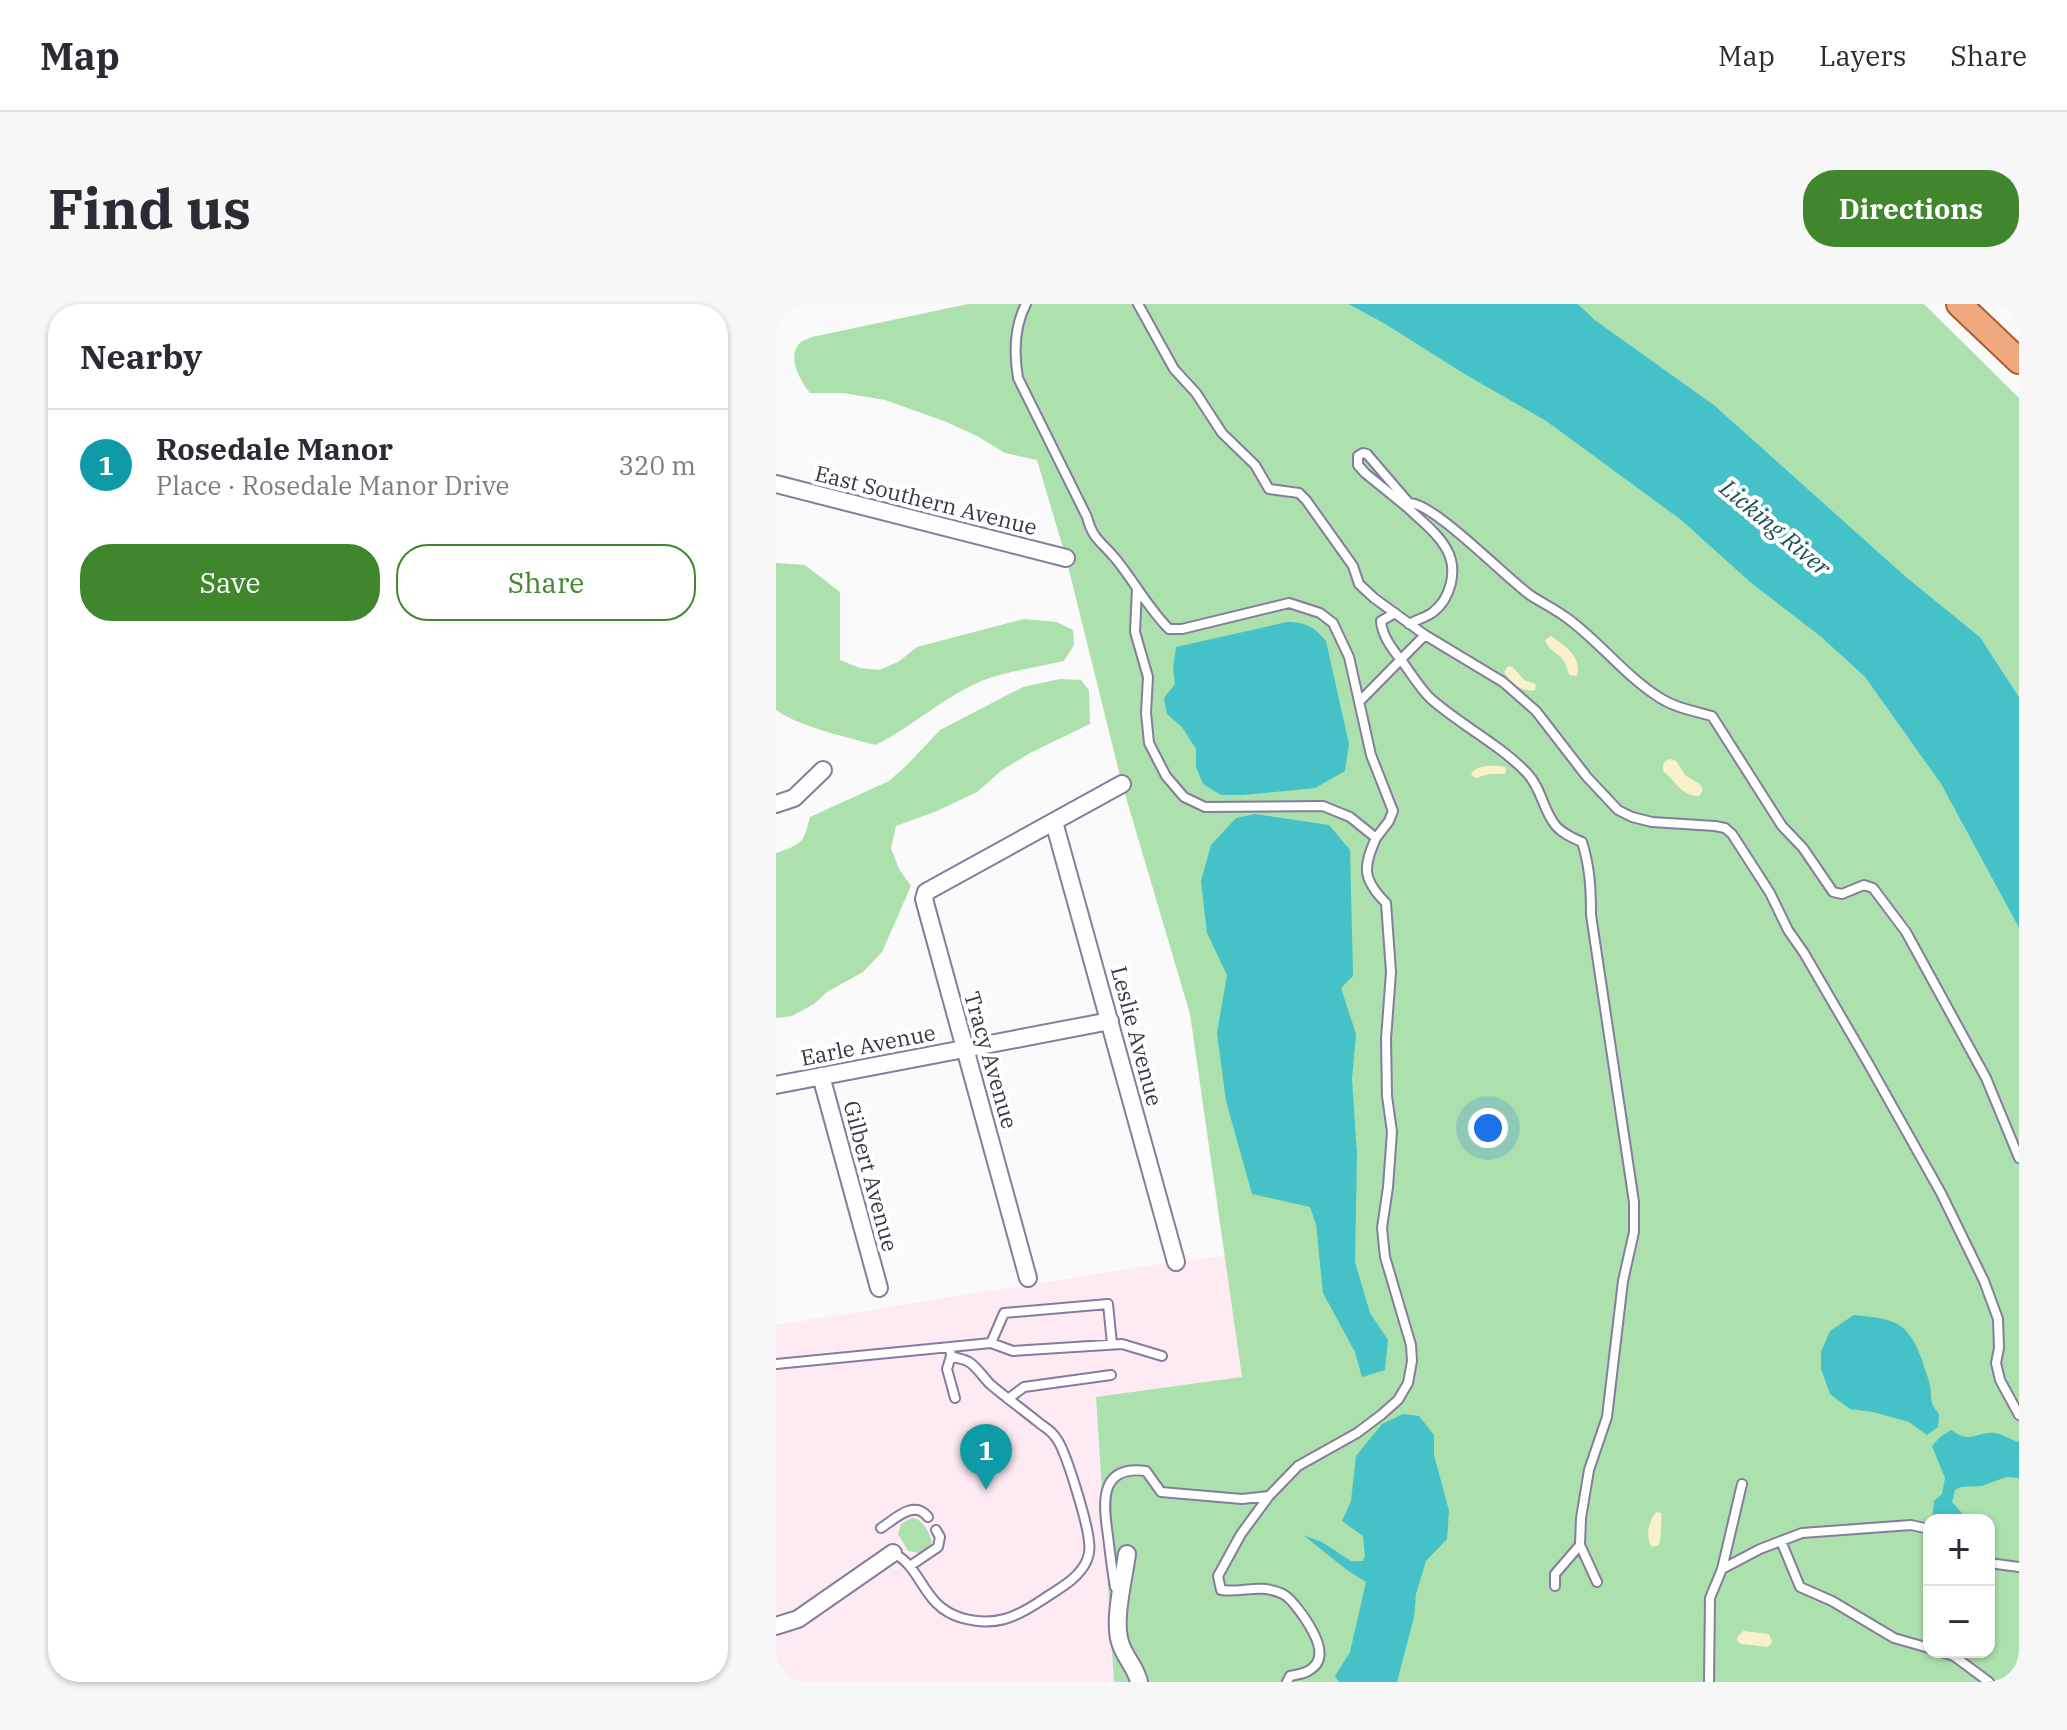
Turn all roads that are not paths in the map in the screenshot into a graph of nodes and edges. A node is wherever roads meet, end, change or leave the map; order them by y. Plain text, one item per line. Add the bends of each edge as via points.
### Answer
1 (1026, 304) edge
2 (1138, 304) edge
3 (1959, 304) edge
4 (2019, 361) edge
5 (776, 484) edge
6 (1409, 505) junction
7 (1066, 558) dead end
8 (1137, 588) junction
9 (1395, 613) junction
10 (1409, 624) junction
11 (1425, 635) junction
12 (1401, 660) junction
13 (1360, 701) junction
14 (823, 770) dead end
15 (1122, 784) dead end
16 (776, 804) edge
17 (1054, 822) junction
18 (1376, 838) junction
19 (1110, 1021) junction
20 (966, 1049) junction
21 (821, 1076) junction
22 (776, 1085) edge
23 (2019, 1158) edge
24 (1176, 1262) dead end
25 (1028, 1278) dead end
26 (879, 1288) dead end
27 (991, 1343) junction
28 (1112, 1344) junction
29 (950, 1352) junction
30 (1162, 1356) dead end
31 (776, 1364) edge
32 (1111, 1375) dead end
33 (955, 1398) dead end
34 (1008, 1399) junction
35 (2019, 1415) edge
36 (1742, 1484) dead end
37 (1269, 1496) junction
38 (928, 1517) dead end
39 (881, 1528) dead end
40 (1923, 1528) edge
41 (936, 1530) dead end
42 (1781, 1541) junction
43 (1580, 1545) junction
44 (893, 1553) joint
45 (1127, 1554) dead end
46 (1995, 1564) edge
47 (910, 1566) junction
48 (2019, 1567) edge
49 (1722, 1569) junction
50 (1597, 1582) dead end
51 (1555, 1586) dead end
52 (1122, 1596) junction
53 (776, 1626) edge
54 (1923, 1646) edge
55 (1957, 1658) edge
56 (1139, 1682) edge
57 (1287, 1682) edge
58 (1709, 1682) edge
59 (1989, 1682) edge

1 - 8 lane via 1016,335 1018,378 1091,533
2 - 9 lane via 1174,369 1222,433 1255,465 1269,489 1299,493 1306,500 1353,566 1359,584
3 - 4 main road
5 - 7 street, East Southern Avenue
6 - 6 lane via 1367,454 1358,456 1365,473
6 - 10 lane via 1439,538 1453,567 1446,598 1432,613
6 - 23 lane via 1430,511 1658,696 1712,716 1782,826 1833,892 1873,888 1906,932 1978,1065
8 - 13 lane via 1169,629 1289,603 1320,613 1333,623 1344,646
8 - 18 lane via 1135,632 1148,677 1149,743 1184,797 1205,807 1323,806 1350,817
9 - 10 lane
9 - 12 lane via 1381,621 1382,631
10 - 11 lane
11 - 12 lane
11 - 35 lane via 1503,682 1536,711 1618,810 1652,822 1715,826 1732,834 1941,1193 1998,1319 1996,1363
12 - 13 lane
12 - 43 lane via 1428,696 1529,775 1555,825 1582,842 1588,861 1634,1232 1607,1417 1589,1470
13 - 18 lane via 1371,755 1393,811
14 - 16 street via 794,798
15 - 17 street
17 - 19 street, Leslie Avenue
17 - 20 street, Tracy Avenue via 926,892 925,906
18 - 37 lane via 1366,860 1367,877 1386,903 1391,972 1386,1039 1392,1132 1382,1228 1412,1361 1398,1400 1357,1433 1298,1466
19 - 20 street, Earle Avenue
19 - 24 street, Leslie Avenue
20 - 21 street, Earle Avenue
20 - 25 street, Tracy Avenue
21 - 22 street, Earle Avenue
21 - 26 street, Gilbert Avenue
27 - 28 lane via 1013,1351
27 - 28 lane via 1004,1313 1108,1304
27 - 29 lane
28 - 30 lane
29 - 31 lane
29 - 33 lane via 947,1369
29 - 34 lane
32 - 34 lane via 1024,1387
34 - 47 lane via 1055,1436 1063,1449 1089,1541 1086,1562 1069,1582 1029,1609 991,1622 964,1619 939,1607
36 - 49 lane
37 - 52 lane via 1161,1492 1146,1471 1131,1469 1113,1477 1104,1511 1115,1587
37 - 57 lane via 1218,1576 1221,1590 1258,1587 1285,1595 1315,1632 1319,1660
38 - 39 lane via 915,1509 906,1511
40 - 42 lane via 1802,1533
41 - 47 lane via 938,1547
42 - 49 lane
42 - 54 lane via 1800,1587 1894,1638
43 - 50 lane
43 - 51 lane via 1555,1574
44 - 47 lane
44 - 53 street via 798,1619
45 - 52 street
46 - 48 lane
49 - 58 lane via 1710,1598
52 - 56 street via 1118,1633
55 - 59 lane

